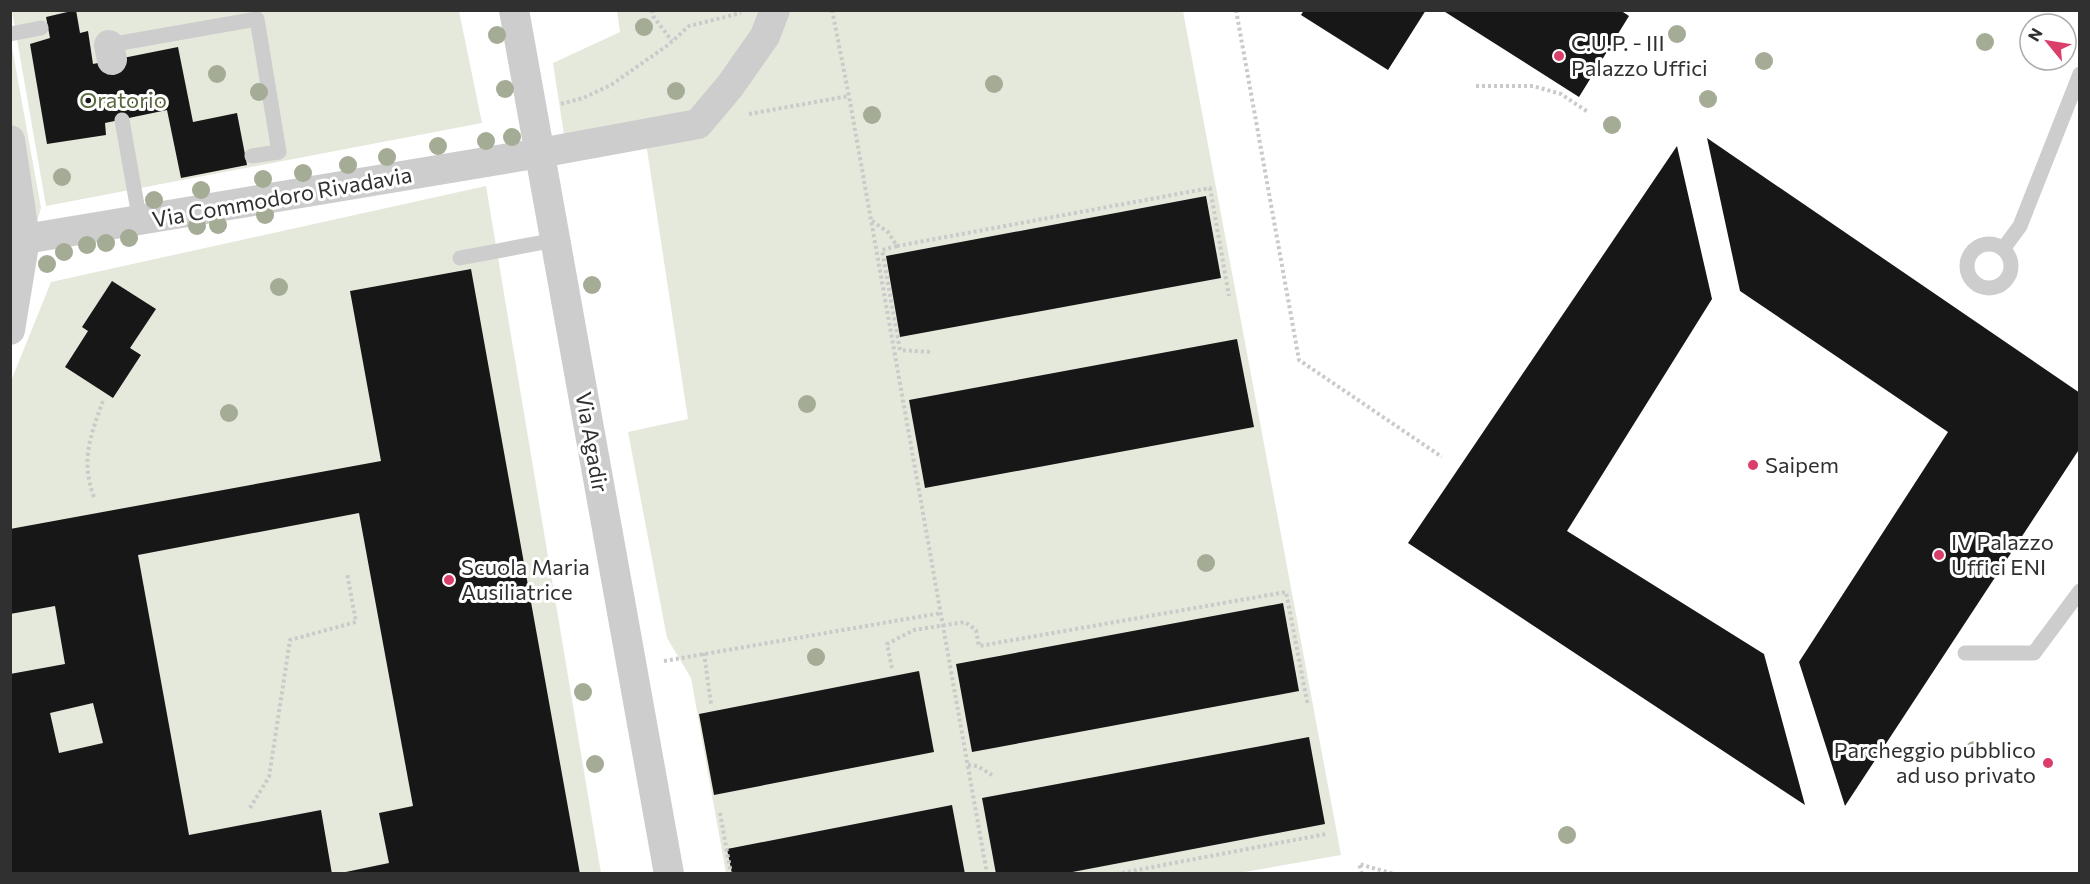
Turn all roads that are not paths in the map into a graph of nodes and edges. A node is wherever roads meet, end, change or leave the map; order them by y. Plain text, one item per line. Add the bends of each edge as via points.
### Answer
1 (514, 10) edge
2 (775, 10) edge
3 (41, 28) dead end
4 (10, 34) edge
5 (111, 52) dead end
6 (2079, 74) edge
7 (122, 120) dead end
8 (10, 140) edge
9 (540, 153) junction
10 (252, 156) dead end
11 (140, 222) junction
12 (25, 239) junction
13 (555, 240) junction
14 (2003, 249) dead end
15 (460, 258) dead end
16 (10, 330) edge
17 (2079, 591) edge
18 (1965, 653) dead end
19 (669, 873) edge

1 - 9 street, Via Agadir
2 - 9 street, Via Commodoro Rivadavia via 765,36 698,123
3 - 4 lane
5 - 10 lane via 257,19 279,152
6 - 14 lane via 2020,226
7 - 11 lane
8 - 12 street
9 - 11 street, Via Commodoro Rivadavia
9 - 13 street, Via Agadir
11 - 12 street, Via Commodoro Rivadavia
12 - 16 street
13 - 15 lane
13 - 19 street, Via Agadir
17 - 18 lane via 2034,653

